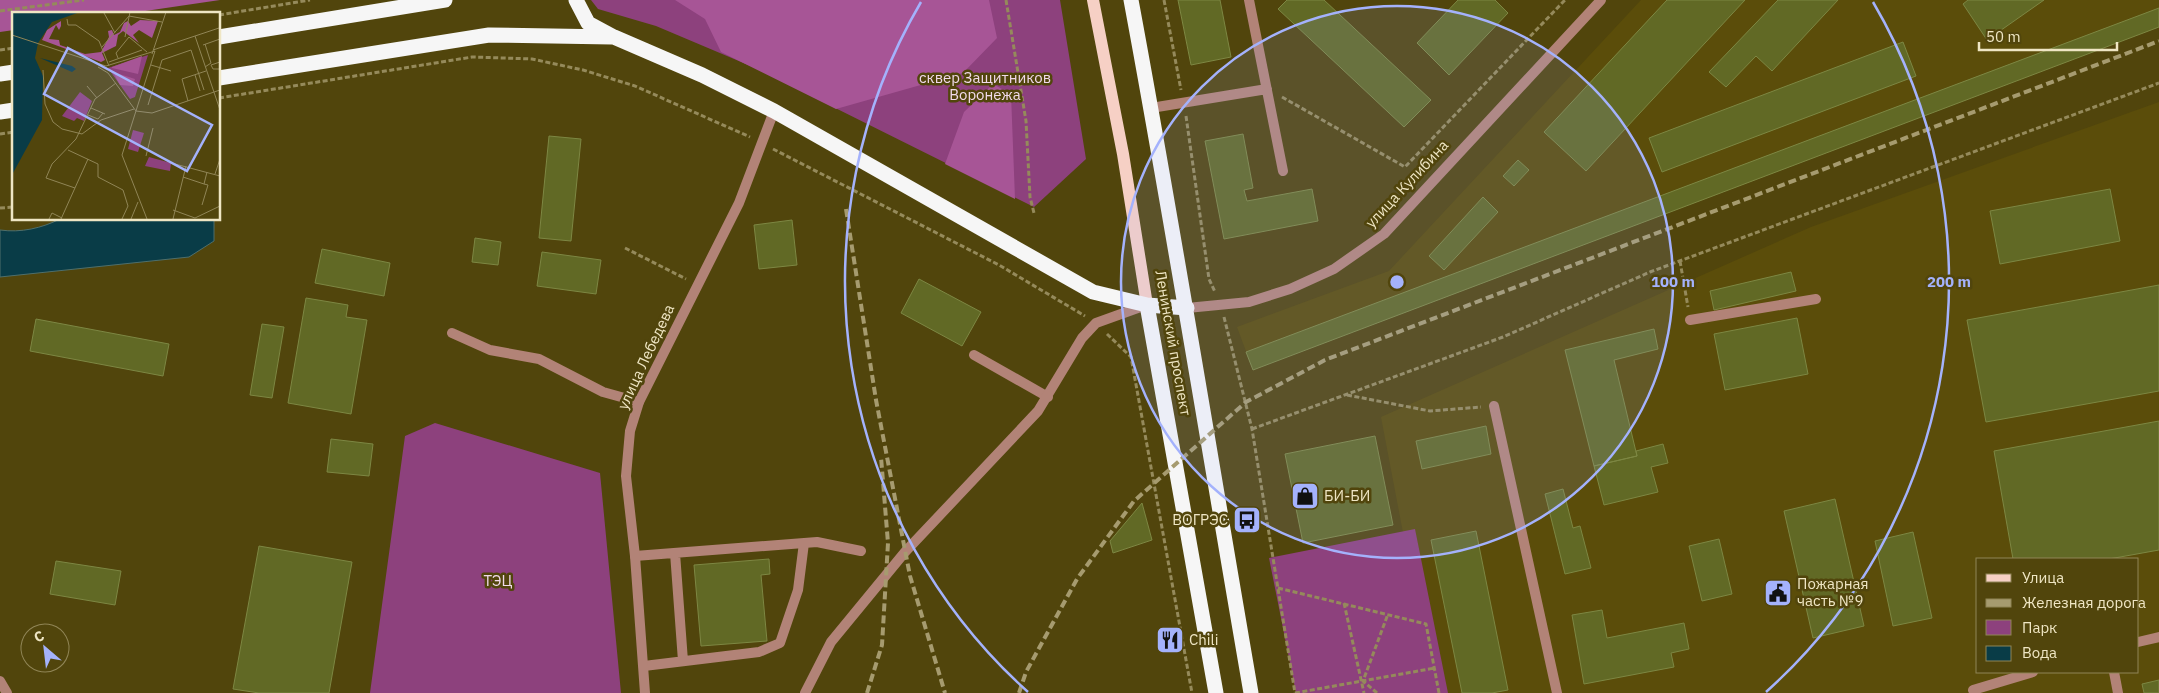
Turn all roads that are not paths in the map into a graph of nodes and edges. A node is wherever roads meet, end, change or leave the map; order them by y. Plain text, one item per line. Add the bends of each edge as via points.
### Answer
1 (445, 0) edge
2 (576, 0) edge
3 (1093, 0) edge
4 (1131, 0) edge
5 (1249, 0) edge
6 (1601, 0) edge
7 (614, 37) junction
8 (220, 38) edge
9 (220, 78) edge
10 (1267, 88) junction
11 (1151, 108) junction
12 (774, 111) junction
13 (1283, 171) dead end
14 (1816, 299) dead end
15 (1147, 305) junction
16 (1187, 308) junction
17 (1690, 320) road end
18 (452, 333) dead end
19 (974, 355) dead end
20 (1048, 397) junction
21 (639, 402) junction
22 (1494, 406) road end
23 (804, 543) junction
24 (861, 551) dead end
25 (675, 553) junction
26 (635, 556) junction
27 (2159, 638) edge
28 (2139, 642) edge
29 (683, 661) junction
30 (644, 666) junction
31 (2030, 673) edge
32 (2114, 673) edge
33 (0, 680) edge
34 (1973, 690) dead end
35 (7, 693) edge
36 (645, 693) edge
37 (805, 693) edge
38 (1216, 693) edge
39 (1251, 693) edge
40 (1557, 693) edge
41 (2118, 693) edge

1 - 8 highway
2 - 7 highway via 588,22
3 - 15 main road, Ленинский проспект via 1123,154
4 - 11 highway, Ленинский проспект
5 - 10 street
6 - 16 street, улица Кулибина via 1384,234 1357,255 1325,273 1249,302
7 - 9 highway via 489,35
7 - 12 highway
10 - 11 street
10 - 13 street
11 - 16 highway, Ленинский проспект
12 - 15 highway via 1094,292
12 - 21 street, улица Лебедева via 739,203
14 - 17 street
15 - 16 highway
15 - 20 street via 1096,323 1082,338
15 - 38 highway, Ленинский проспект
16 - 39 highway, Ленинский проспект
18 - 21 street via 490,350 539,359 603,392
19 - 20 street
20 - 37 street via 885,576 832,642
21 - 26 street, улица Лебедева via 630,431 626,476
22 - 40 street
23 - 24 street via 817,542
23 - 25 street
23 - 29 street via 798,590 780,643 759,652
25 - 26 street
25 - 29 street
26 - 30 street, улица Лебедева
27 - 28 street
29 - 30 street
30 - 36 street, улица Лебедева
31 - 34 street
32 - 41 street
33 - 35 street

